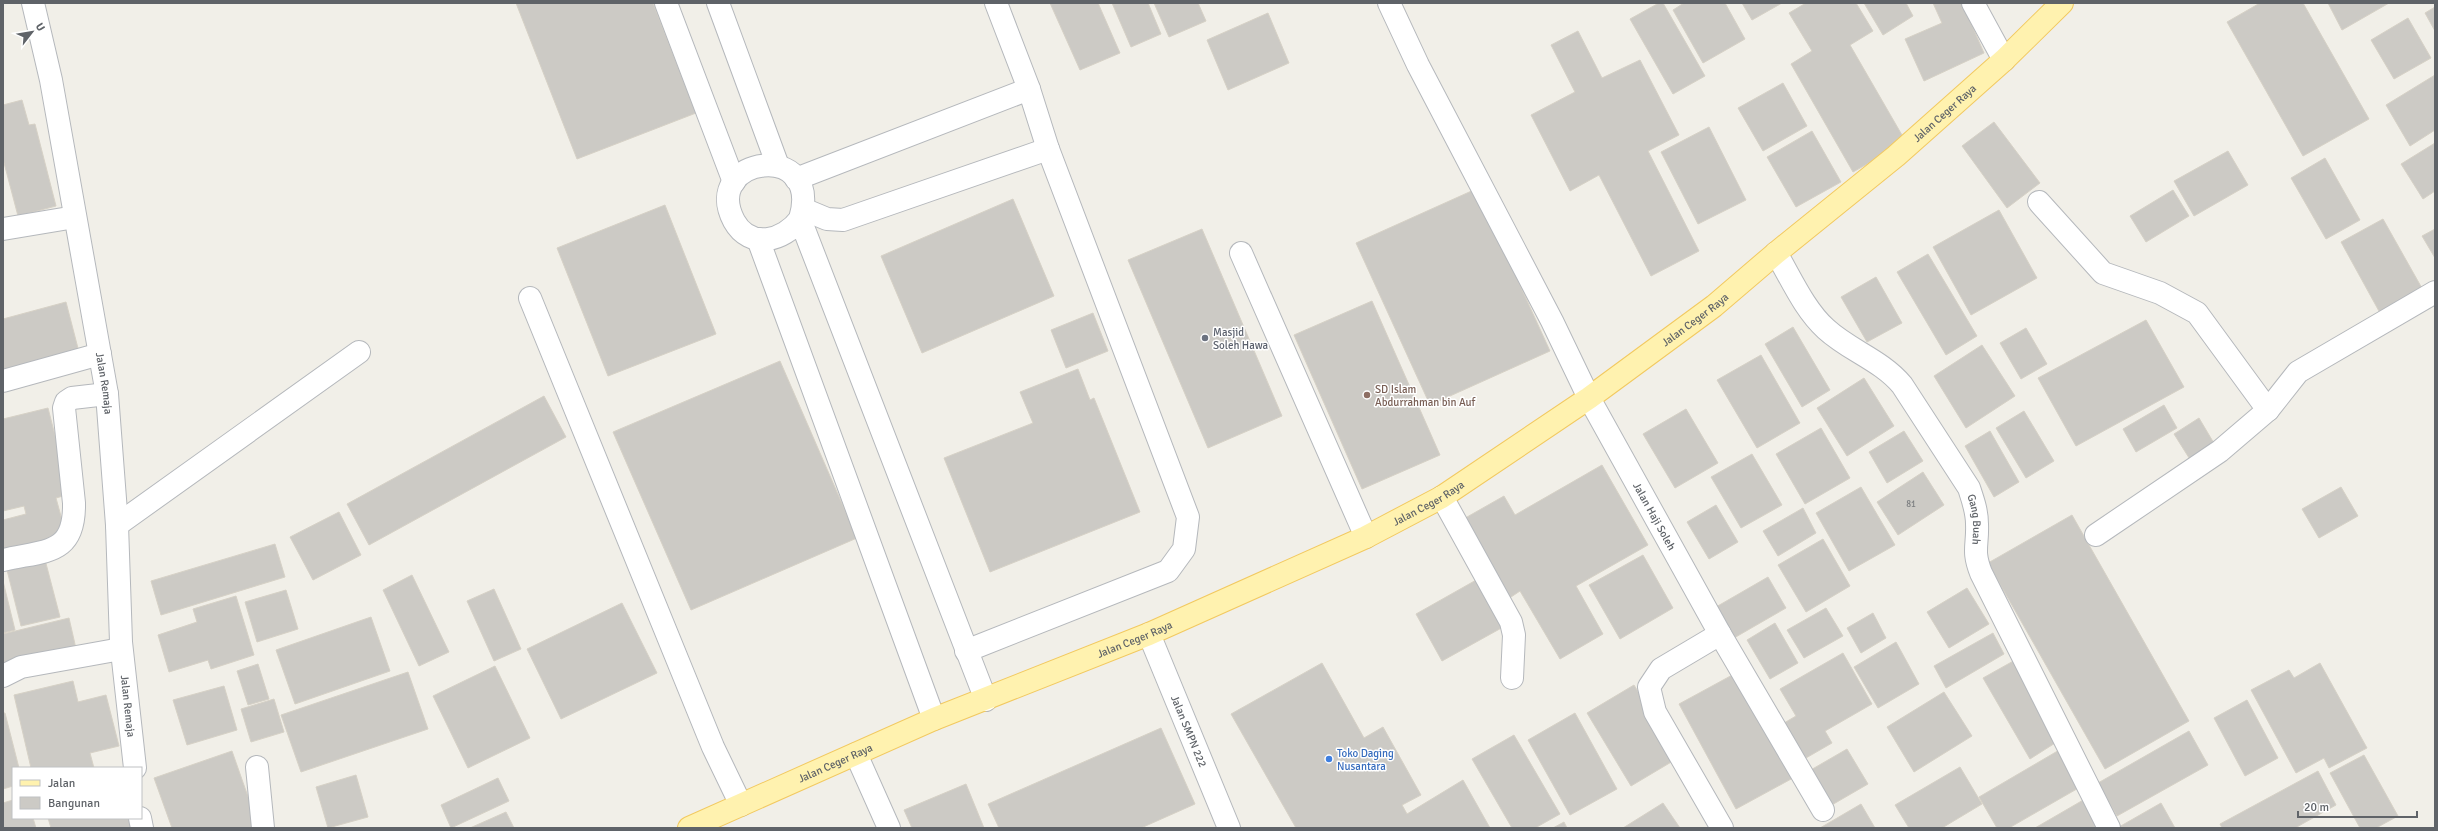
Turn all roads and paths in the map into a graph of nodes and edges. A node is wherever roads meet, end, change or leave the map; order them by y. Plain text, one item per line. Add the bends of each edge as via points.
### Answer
1 (33, 3) edge
2 (666, 3) edge
3 (718, 3) edge
4 (996, 3) edge
5 (1389, 3) edge
6 (1973, 3) edge
7 (2062, 3) edge
8 (2004, 60) junction
9 (1029, 89) junction
10 (1048, 149) junction
11 (778, 166) junction
12 (796, 179) junction
13 (734, 182) junction
14 (2039, 202) dead end
15 (801, 214) junction
16 (75, 217) junction
17 (3, 229) edge
18 (758, 239) junction
19 (1776, 253) junction
20 (1242, 254) dead end
21 (2435, 292) edge
22 (530, 298) dead end
23 (359, 352) dead end
24 (100, 354) junction
25 (3, 381) edge
26 (107, 394) junction
27 (1589, 398) junction
28 (2268, 410) junction
29 (1442, 497) junction
30 (117, 525) junction
31 (2096, 535) dead end
32 (1366, 537) junction
33 (3, 560) edge
34 (1149, 634) junction
35 (1720, 634) junction
36 (121, 649) junction
37 (966, 651) junction
38 (3, 676) edge
39 (1512, 678) dead end
40 (986, 700) junction
41 (934, 719) junction
42 (856, 754) junction
43 (135, 767) edge
44 (257, 768) dead end
45 (741, 805) junction
46 (1823, 810) dead end
47 (263, 828) edge
48 (689, 828) edge
49 (889, 828) edge
50 (1230, 828) edge
51 (1722, 828) edge
52 (2110, 828) edge

1 - 16 street, Jalan Remaja via 51,80
2 - 13 street
3 - 11 street
4 - 9 street
5 - 27 street, Jalan Haji Soleh via 1418,65 1552,321
6 - 8 street
7 - 8 main road, Jalan Ceger Raya
8 - 19 main road, Jalan Ceger Raya via 1896,156
9 - 10 street
9 - 12 street
10 - 15 street via 848,218 826,219
10 - 37 street via 1188,517 1184,549 1168,571
11 - 12 street
11 - 13 street via 754,166 742,172
12 - 15 street via 801,188
13 - 18 street via 729,195 729,209 735,223 745,233
14 - 28 street via 2103,273 2160,293 2197,313
15 - 18 street via 793,229 782,236
15 - 37 street
16 - 17 street
16 - 24 street, Jalan Remaja
18 - 41 street
19 - 27 main road, Jalan Ceger Raya via 1714,306
19 - 52 street, Gang Buah via 1812,313 1825,328 1847,346 1890,372 1902,385 1969,488 1975,503 1975,557 1979,568
20 - 32 street
21 - 28 street via 2298,372
22 - 45 street via 713,747
23 - 30 street
24 - 25 street
24 - 26 street, Jalan Remaja
26 - 30 street, Jalan Remaja
26 - 33 street via 72,398 66,402 64,408 74,503 70,536 59,546
27 - 29 main road, Jalan Ceger Raya
27 - 35 street, Jalan Haji Soleh
28 - 31 street via 2220,451
29 - 32 main road, Jalan Ceger Raya
29 - 39 street via 1511,622 1514,635
30 - 36 street, Jalan Remaja
32 - 34 main road, Jalan Ceger Raya
34 - 40 main road, Jalan Ceger Raya
34 - 50 street, Jalan SMPN 222
35 - 46 street, Jalan Haji Soleh
35 - 51 street via 1661,669 1649,687 1655,712
36 - 38 street via 21,667
36 - 43 street, Jalan Remaja
37 - 40 street
40 - 41 main road, Jalan Ceger Raya
41 - 42 main road, Jalan Ceger Raya
42 - 45 main road, Jalan Ceger Raya
42 - 49 street
44 - 47 street
45 - 48 main road, Jalan Ceger Raya

